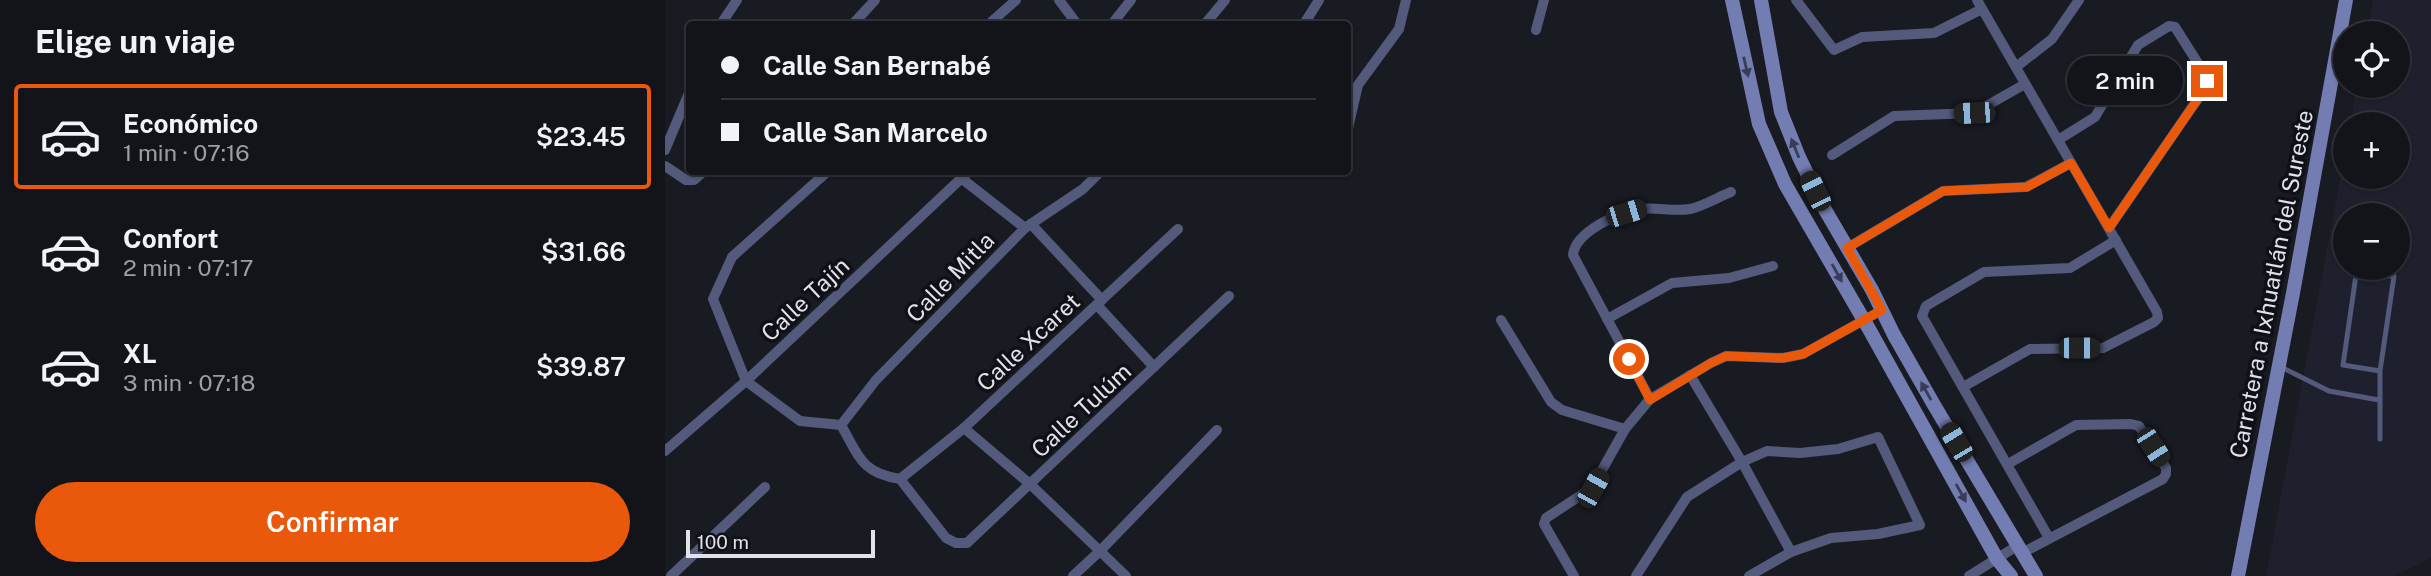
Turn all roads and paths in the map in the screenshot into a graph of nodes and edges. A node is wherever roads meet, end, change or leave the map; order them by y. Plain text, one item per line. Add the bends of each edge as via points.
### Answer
1 (737, 0) edge
2 (875, 0) edge
3 (1016, 0) edge
4 (1059, 0) edge
5 (1131, 0) edge
6 (1225, 0) edge
7 (1319, 0) edge
8 (1406, 0) edge
9 (1544, 0) edge
10 (1732, 0) edge
11 (1761, 0) edge
12 (1796, 0) edge
13 (2078, 0) edge
14 (2346, 0) edge
15 (1980, 4) edge
16 (723, 21) edge
17 (856, 21) edge
18 (992, 21) edge
19 (1075, 21) edge
20 (1114, 21) edge
21 (1208, 21) edge
22 (1306, 21) edge
23 (1536, 30) dead end
24 (2016, 67) junction
25 (2025, 84) junction
26 (686, 100) edge
27 (1351, 116) edge
28 (2059, 140) junction
29 (665, 150) edge
30 (1832, 155) dead end
31 (2071, 163) junction
32 (665, 166) edge
33 (700, 175) edge
34 (824, 175) edge
35 (965, 175) edge
36 (1097, 175) edge
37 (1731, 191) dead end
38 (1028, 226) junction
39 (2109, 228) junction
40 (1178, 229) dead end
41 (2116, 240) junction
42 (1847, 248) junction
43 (1773, 266) dead end
44 (1229, 296) dead end
45 (1099, 302) junction
46 (1882, 310) junction
47 (1607, 319) junction
48 (1501, 320) dead end
49 (1862, 320) junction
50 (2279, 366) junction
51 (1154, 368) junction
52 (2380, 371) junction
53 (1690, 375) junction
54 (745, 381) junction
55 (1963, 387) junction
56 (1650, 400) junction
57 (2379, 400) junction
58 (841, 425) junction
59 (964, 428) junction
60 (1625, 429) junction
61 (1217, 430) dead end
62 (2380, 439) dead end
63 (665, 452) edge
64 (1742, 462) junction
65 (2008, 464) junction
66 (900, 479) junction
67 (1030, 484) junction
68 (765, 487) dead end
69 (2049, 538) junction
70 (2019, 550) junction
71 (1100, 551) junction
72 (1791, 552) junction
73 (1997, 559) junction
74 (671, 576) edge
75 (1073, 576) edge
76 (1126, 576) edge
77 (1574, 576) edge
78 (1636, 576) edge
79 (1749, 576) edge
80 (1969, 576) edge
81 (2011, 576) edge
82 (2036, 576) edge
83 (2238, 576) edge

1 - 16 street
2 - 17 street
3 - 18 street
4 - 19 street
5 - 20 street
6 - 21 street
7 - 22 street
8 - 27 street via 1399,29 1359,85
9 - 23 street
10 -> 49 street via 1759,124 1785,184
42 -> 11 street via 1798,157 1781,112
12 - 15 street via 1834,50 1862,37 1934,33
13 - 24 street via 2052,38
14 - 50 street, Carretera a Ixhuatlán del Sureste
15 - 24 street
24 - 25 street
25 - 28 street
25 - 30 street via 1974,113 1895,116
26 - 29 street
28 - 31 street
28 - 39 street via 2095,117 2137,45 2172,26 2206,76 2206,87
31 - 39 street
31 - 42 street via 2027,187 1943,191
32 - 33 street via 686,180
34 - 54 street via 732,257 713,299
35 - 38 street
35 - 54 street, Calle Tajín
36 - 38 street, Calle Mitla
37 - 47 street via 1690,209 1640,209 1611,218 1578,240 1573,255
38 - 45 street
38 - 58 street, Calle Mitla via 876,380
39 - 41 street
40 - 45 street, Calle Xcaret
41 - 55 street via 2070,268 1984,272 1926,306 1922,316
41 - 55 street via 2157,312 2154,322 2103,348 2030,349
42 - 46 street
43 - 47 street via 1729,278 1672,282
44 - 51 street, Calle Tulúm
45 - 51 street
45 - 59 street, Calle Xcaret
46 - 49 street
70 -> 46 street
47 - 56 street
48 - 60 street via 1551,402 1562,410
49 - 53 street via 1803,354 1726,356
49 -> 73 street
50 - 57 lane via 2329,391
50 - 83 street, Carretera a Ixhuatlán del Sureste
51 - 67 street, Calle Tulúm
52 - 52 lane via 2343,365 2356,275 2394,276
52 - 57 lane
53 - 56 street
53 - 64 street
54 - 58 street via 800,421
54 - 63 street, Calle Tajín
55 - 65 street
56 - 60 street
57 - 62 lane
58 - 66 street via 865,466 880,476
59 - 66 street, Calle Xcaret
59 - 67 street
60 - 77 street via 1593,488 1546,518 1544,524
61 - 71 street
64 - 72 street
64 - 72 street via 1767,451 1838,449 1878,437 1920,525 1831,538
64 - 78 street via 1687,497
65 - 69 street
65 - 69 street via 2075,425 2131,424 2139,426 2167,468 2162,479
66 - 67 street, Calle Tulúm via 946,538 956,543 967,543
67 - 71 street
68 - 74 street
69 - 70 street
70 - 73 street
70 - 82 street
71 - 75 street
71 - 76 street
72 - 79 street
73 - 80 street
73 - 81 street

